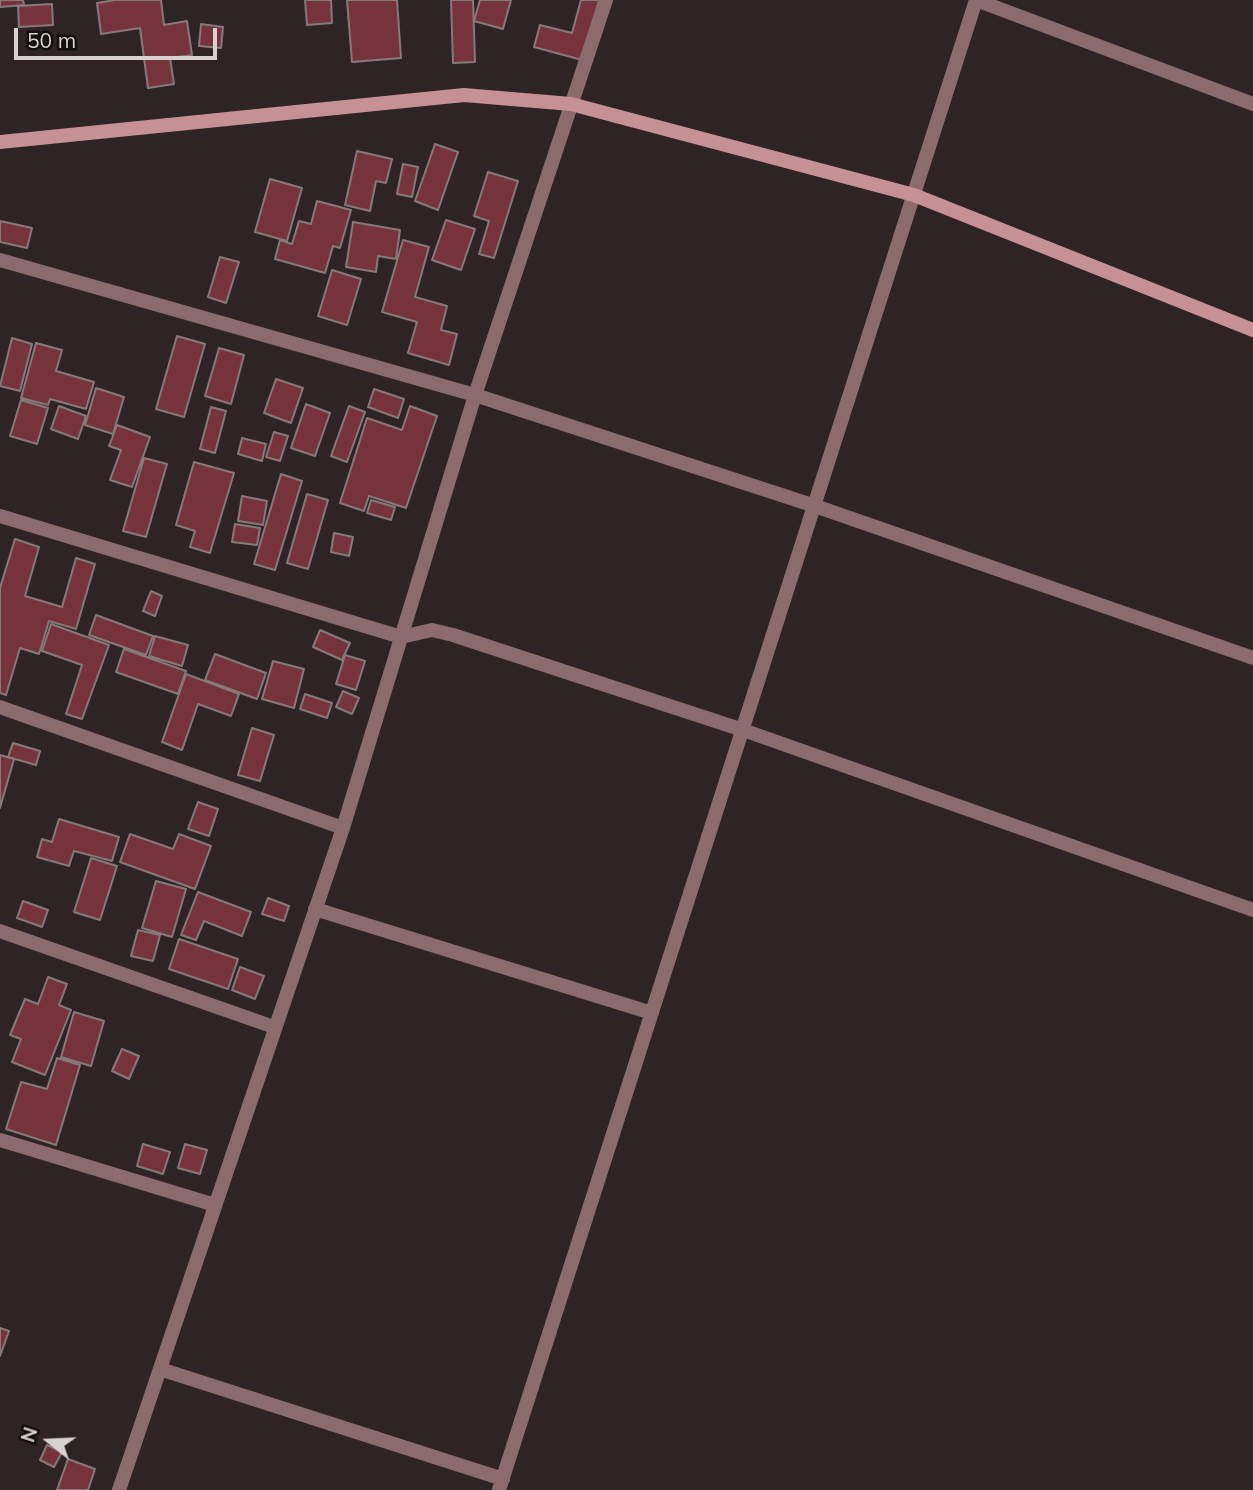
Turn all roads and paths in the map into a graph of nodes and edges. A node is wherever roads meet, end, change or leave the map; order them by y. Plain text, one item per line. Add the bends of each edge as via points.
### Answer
1 (606, 0) edge
2 (976, 0) edge
3 (571, 104) junction
4 (1253, 104) edge
5 (0, 142) edge
6 (914, 195) junction
7 (0, 260) edge
8 (1253, 330) edge
9 (475, 395) junction
10 (814, 506) junction
11 (0, 516) edge
12 (401, 637) junction
13 (1253, 658) edge
14 (0, 707) edge
15 (743, 730) junction
16 (343, 828) junction
17 (315, 909) junction
18 (1253, 911) edge
19 (0, 931) edge
20 (652, 1013) junction
21 (274, 1027) junction
22 (0, 1140) edge
23 (215, 1205) junction
24 (160, 1369) junction
25 (501, 1485) edge
26 (120, 1490) edge

1 - 3 street
2 - 4 street
2 - 6 street
3 - 5 street via 464,95
3 - 6 street
3 - 9 street
6 - 8 street
6 - 10 street
7 - 9 street
9 - 10 street
9 - 12 street
10 - 13 street
10 - 15 street
11 - 12 street
12 - 15 street via 432,630 453,635
12 - 16 street
14 - 16 street
15 - 18 street
15 - 20 street
16 - 17 street
17 - 20 street
17 - 21 street
19 - 21 street
20 - 25 street
21 - 23 street
22 - 23 street
23 - 24 street
24 - 25 street
24 - 26 street

